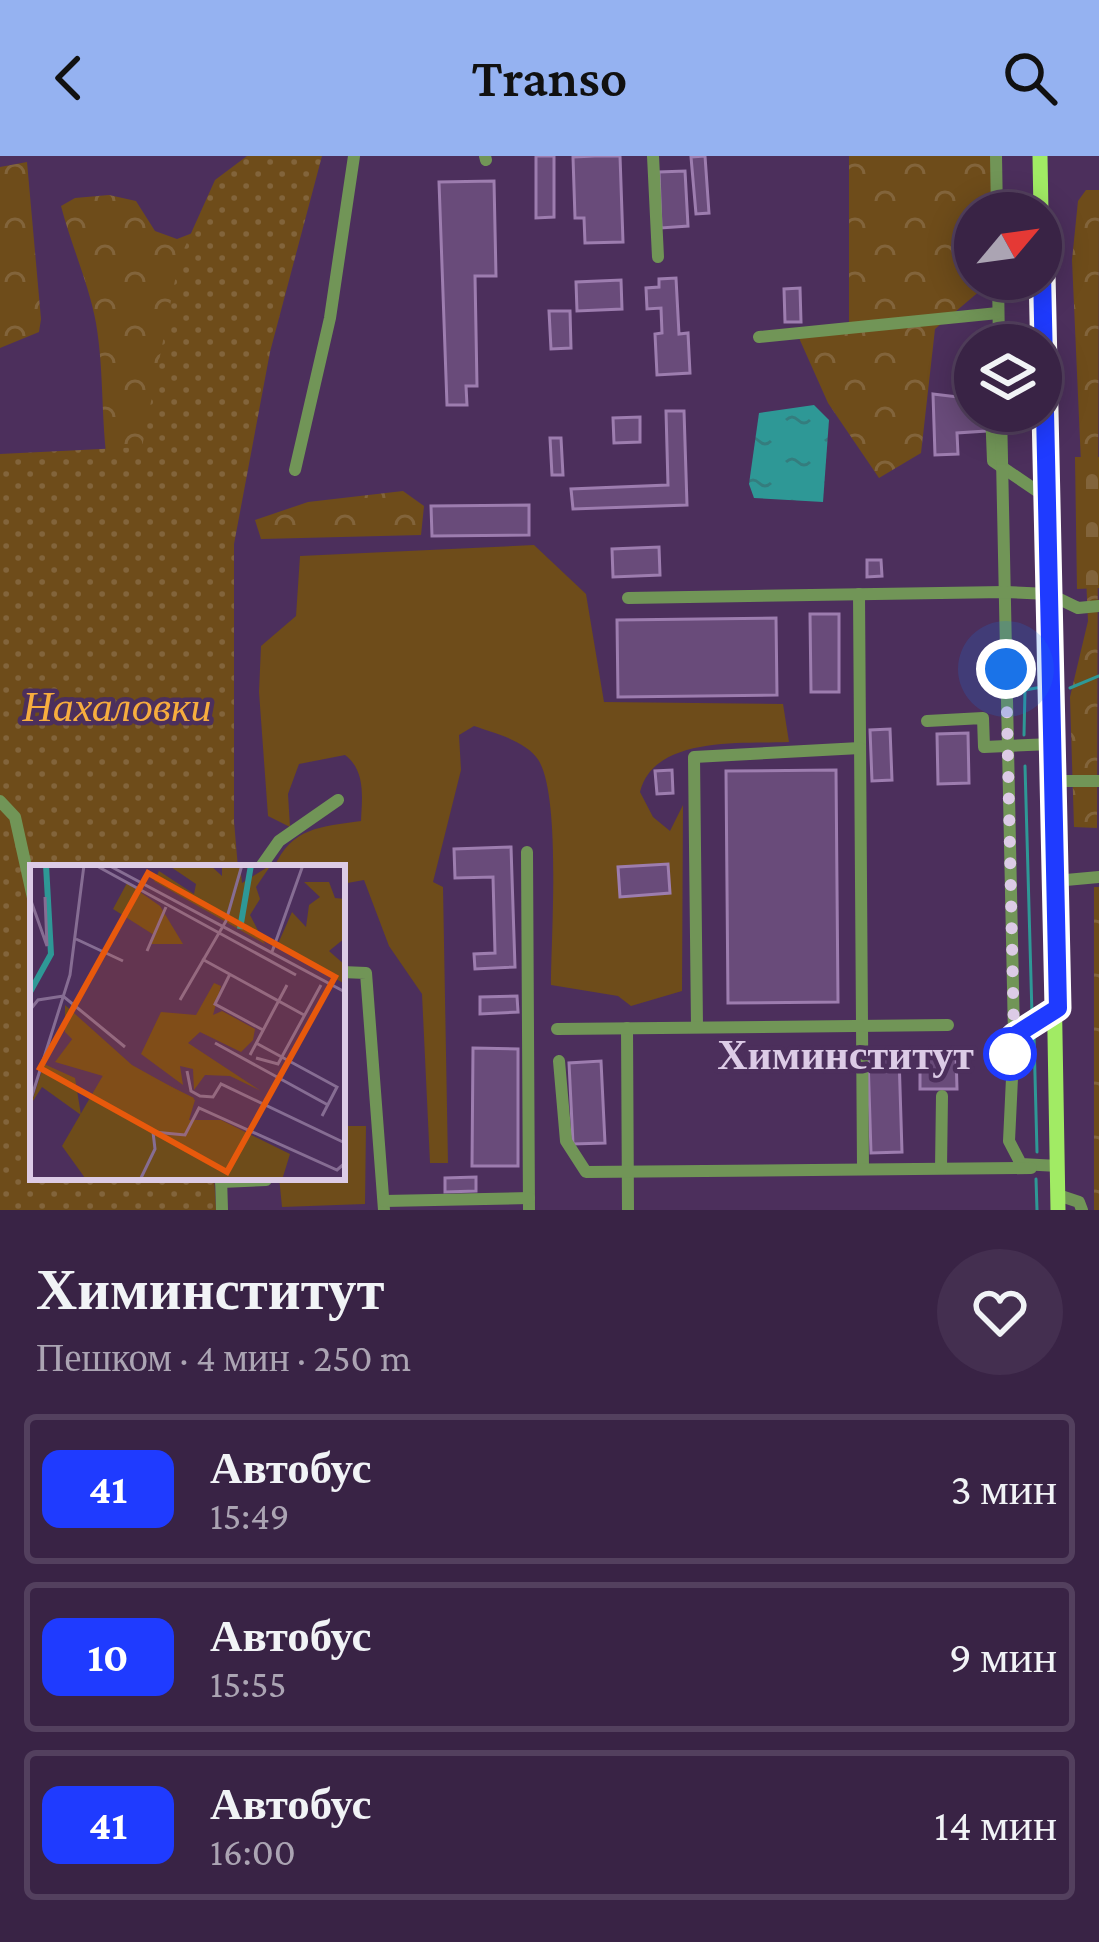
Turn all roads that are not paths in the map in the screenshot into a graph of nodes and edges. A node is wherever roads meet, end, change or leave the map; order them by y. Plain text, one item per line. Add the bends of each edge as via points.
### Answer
1 (354, 156) edge
2 (653, 156) edge
3 (995, 156) edge
4 (1040, 156) edge
5 (996, 192) edge
6 (1041, 192) edge
7 (658, 257) dead end
8 (998, 300) edge
9 (1042, 300) edge
10 (998, 313) junction
11 (1042, 322) joint
12 (998, 324) edge
13 (759, 337) dead end
14 (992, 432) edge
15 (1002, 432) edge
16 (1003, 467) junction
17 (295, 470) dead end
18 (1046, 497) junction
19 (1005, 592) junction
20 (859, 594) junction
21 (1048, 594) junction
22 (628, 598) dead end
23 (1099, 606) edge
24 (927, 721) dead end
25 (1052, 744) junction
26 (1007, 746) junction
27 (860, 748) junction
28 (1053, 781) junction
29 (1099, 781) edge
30 (338, 800) dead end
31 (0, 801) edge
32 (527, 852) dead end
33 (262, 865) edge
34 (1099, 877) edge
35 (1055, 881) junction
36 (30, 884) edge
37 (345, 972) edge
38 (1058, 1008) junction
39 (862, 1022) junction
40 (948, 1024) dead end
41 (697, 1026) junction
42 (627, 1028) junction
43 (557, 1029) dead end
44 (1014, 1036) junction
45 (560, 1061) dead end
46 (942, 1096) dead end
47 (1058, 1166) junction
48 (863, 1168) junction
49 (941, 1168) junction
50 (1031, 1168) junction
51 (628, 1171) junction
52 (221, 1180) edge
53 (266, 1180) edge
54 (1058, 1203) edge
55 (529, 1204) edge
56 (384, 1206) edge
57 (223, 1210) edge
58 (628, 1210) edge
59 (1082, 1210) edge

1 - 17 street via 330,318
2 - 7 street
3 - 5 street
4 - 6 main road
8 - 10 street
9 - 11 main road
10 - 12 street
10 - 13 street
11 - 18 main road
14 - 16 street via 993,461
15 - 16 street
16 - 18 street
16 - 19 street
18 - 21 main road
19 - 20 street
19 - 21 street
19 - 26 street
20 - 22 street
20 - 27 street
21 - 23 street via 1078,608
21 - 25 main road
24 - 26 street via 983,718 985,747
25 - 26 street
25 - 28 main road
26 - 44 street
27 - 39 street
27 - 41 street via 694,757
28 - 29 street
28 - 35 main road
30 - 33 street via 279,841
31 - 36 street via 15,817
32 - 55 street
34 - 35 street
35 - 38 main road
37 - 56 street via 366,973
38 - 44 street
38 - 47 main road
39 - 40 street
39 - 41 street
39 - 48 street
41 - 42 street
42 - 43 street
42 - 51 street
44 - 50 street via 1010,1141
45 - 51 street via 566,1141 586,1172
46 - 49 street
47 - 50 street
47 - 54 main road
48 - 49 street
48 - 51 street
49 - 50 street
51 - 58 street
52 - 53 street
52 - 57 street
54 - 59 street via 1079,1202
55 - 56 street

